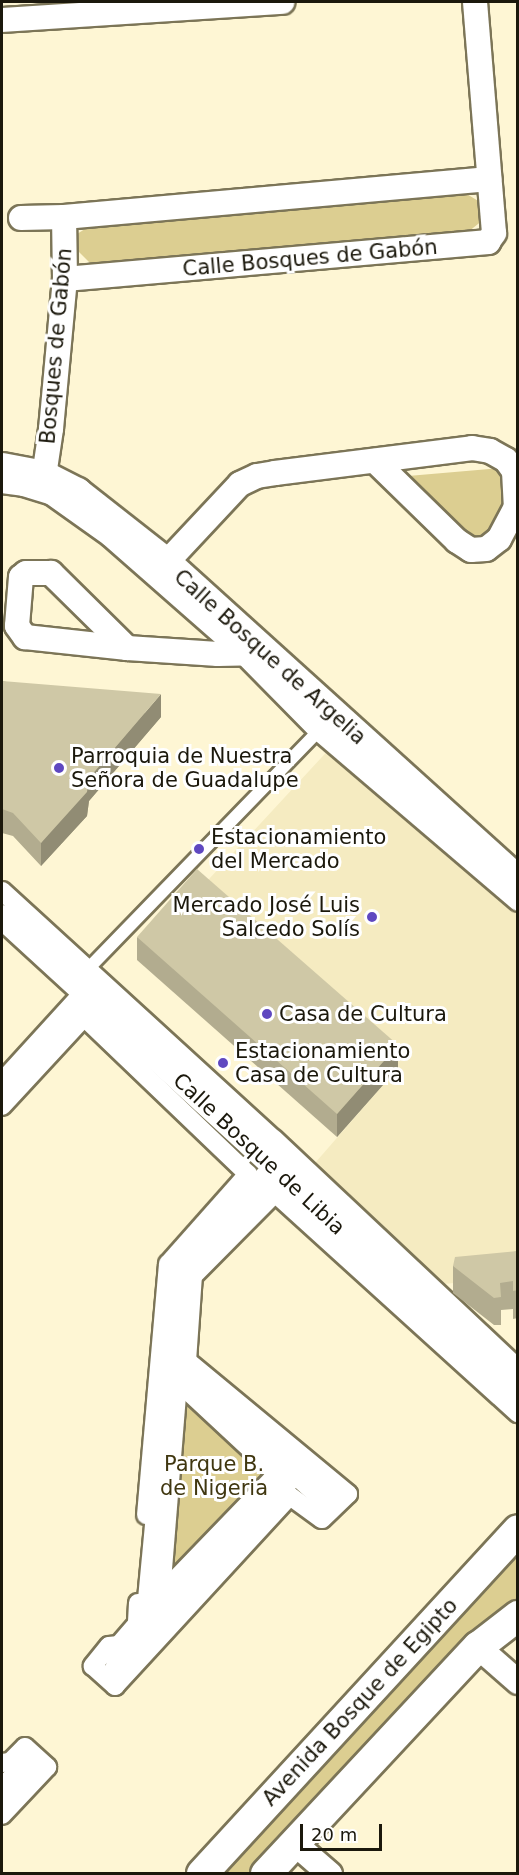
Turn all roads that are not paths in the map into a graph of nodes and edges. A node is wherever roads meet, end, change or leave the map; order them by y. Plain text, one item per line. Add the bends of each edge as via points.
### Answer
1 (270, 2) edge
2 (475, 2) edge
3 (2, 21) edge
4 (489, 179) junction
5 (64, 217) junction
6 (21, 218) dead end
7 (65, 279) junction
8 (375, 461) junction
9 (2, 468) edge
10 (44, 476) junction
11 (2, 484) edge
12 (166, 563) junction
13 (127, 648) junction
14 (253, 653) junction
15 (326, 723) junction
16 (518, 881) edge
17 (2, 891) edge
18 (518, 902) edge
19 (2, 917) edge
20 (82, 982) junction
21 (2, 1086) edge
22 (2, 1106) edge
23 (275, 1168) junction
24 (172, 1360) junction
25 (518, 1368) edge
26 (518, 1390) edge
27 (518, 1413) edge
28 (286, 1473) junction
29 (327, 1500) dead end
30 (518, 1514) edge
31 (518, 1530) edge
32 (518, 1616) edge
33 (147, 1631) junction
34 (478, 1647) junction
35 (118, 1666) dead end
36 (518, 1682) edge
37 (2, 1763) edge
38 (27, 1765) dead end
39 (2, 1791) edge
40 (2, 1815) edge
41 (293, 1842) junction
42 (185, 1874) edge
43 (202, 1874) edge
44 (266, 1874) edge
45 (330, 1874) edge

1 - 3 street
2 - 4 street, Calle Bosques de Gabón
4 - 5 street
4 - 7 street, Calle Bosques de Gabón via 494,233 492,240 484,244
5 - 6 street
5 - 7 street, Bosques de Gabón
7 - 10 street, Bosques de Gabón
8 - 8 street via 471,448 490,451 506,460 514,471 516,507 499,539 486,549 471,550
8 - 12 street via 256,476 240,484
9 - 10 street, Calle Bosque de Argelia
10 - 12 street, Calle Bosque de Argelia via 77,493
11 - 14 street via 50,495 109,537
12 - 14 street, Calle Bosque de Argelia
13 - 13 street via 51,573 26,573 21,577 17,626 22,636
13 - 14 street
14 - 15 street, Calle Bosque de Argelia
15 - 16 street, Calle Bosque de Argelia
15 - 18 street
15 - 20 lane
17 - 20 street
19 - 20 street, Calle Bosque de Libia
20 - 21 street
20 - 23 street, Calle Bosque de Libia
20 - 25 street
22 - 27 street via 84,1017 248,1174 168,1264 136,1624 119,1645 109,1646 93,1666 115,1686 290,1496 322,1519 348,1494 187,1360 193,1276 275,1193
23 - 24 street via 183,1266
23 - 26 street, Calle Bosque de Libia
24 - 28 street
24 - 33 street
28 - 28 street via 269,1483 161,1594 178,1382
28 - 29 street
28 - 33 street
30 - 42 street
31 - 43 street, Avenida Bosque de Egipto
32 - 34 street
33 - 35 street
34 - 36 street
34 - 41 street
37 - 40 street via 10,1762 25,1747 47,1767
38 - 39 street
41 - 44 street
41 - 45 street

